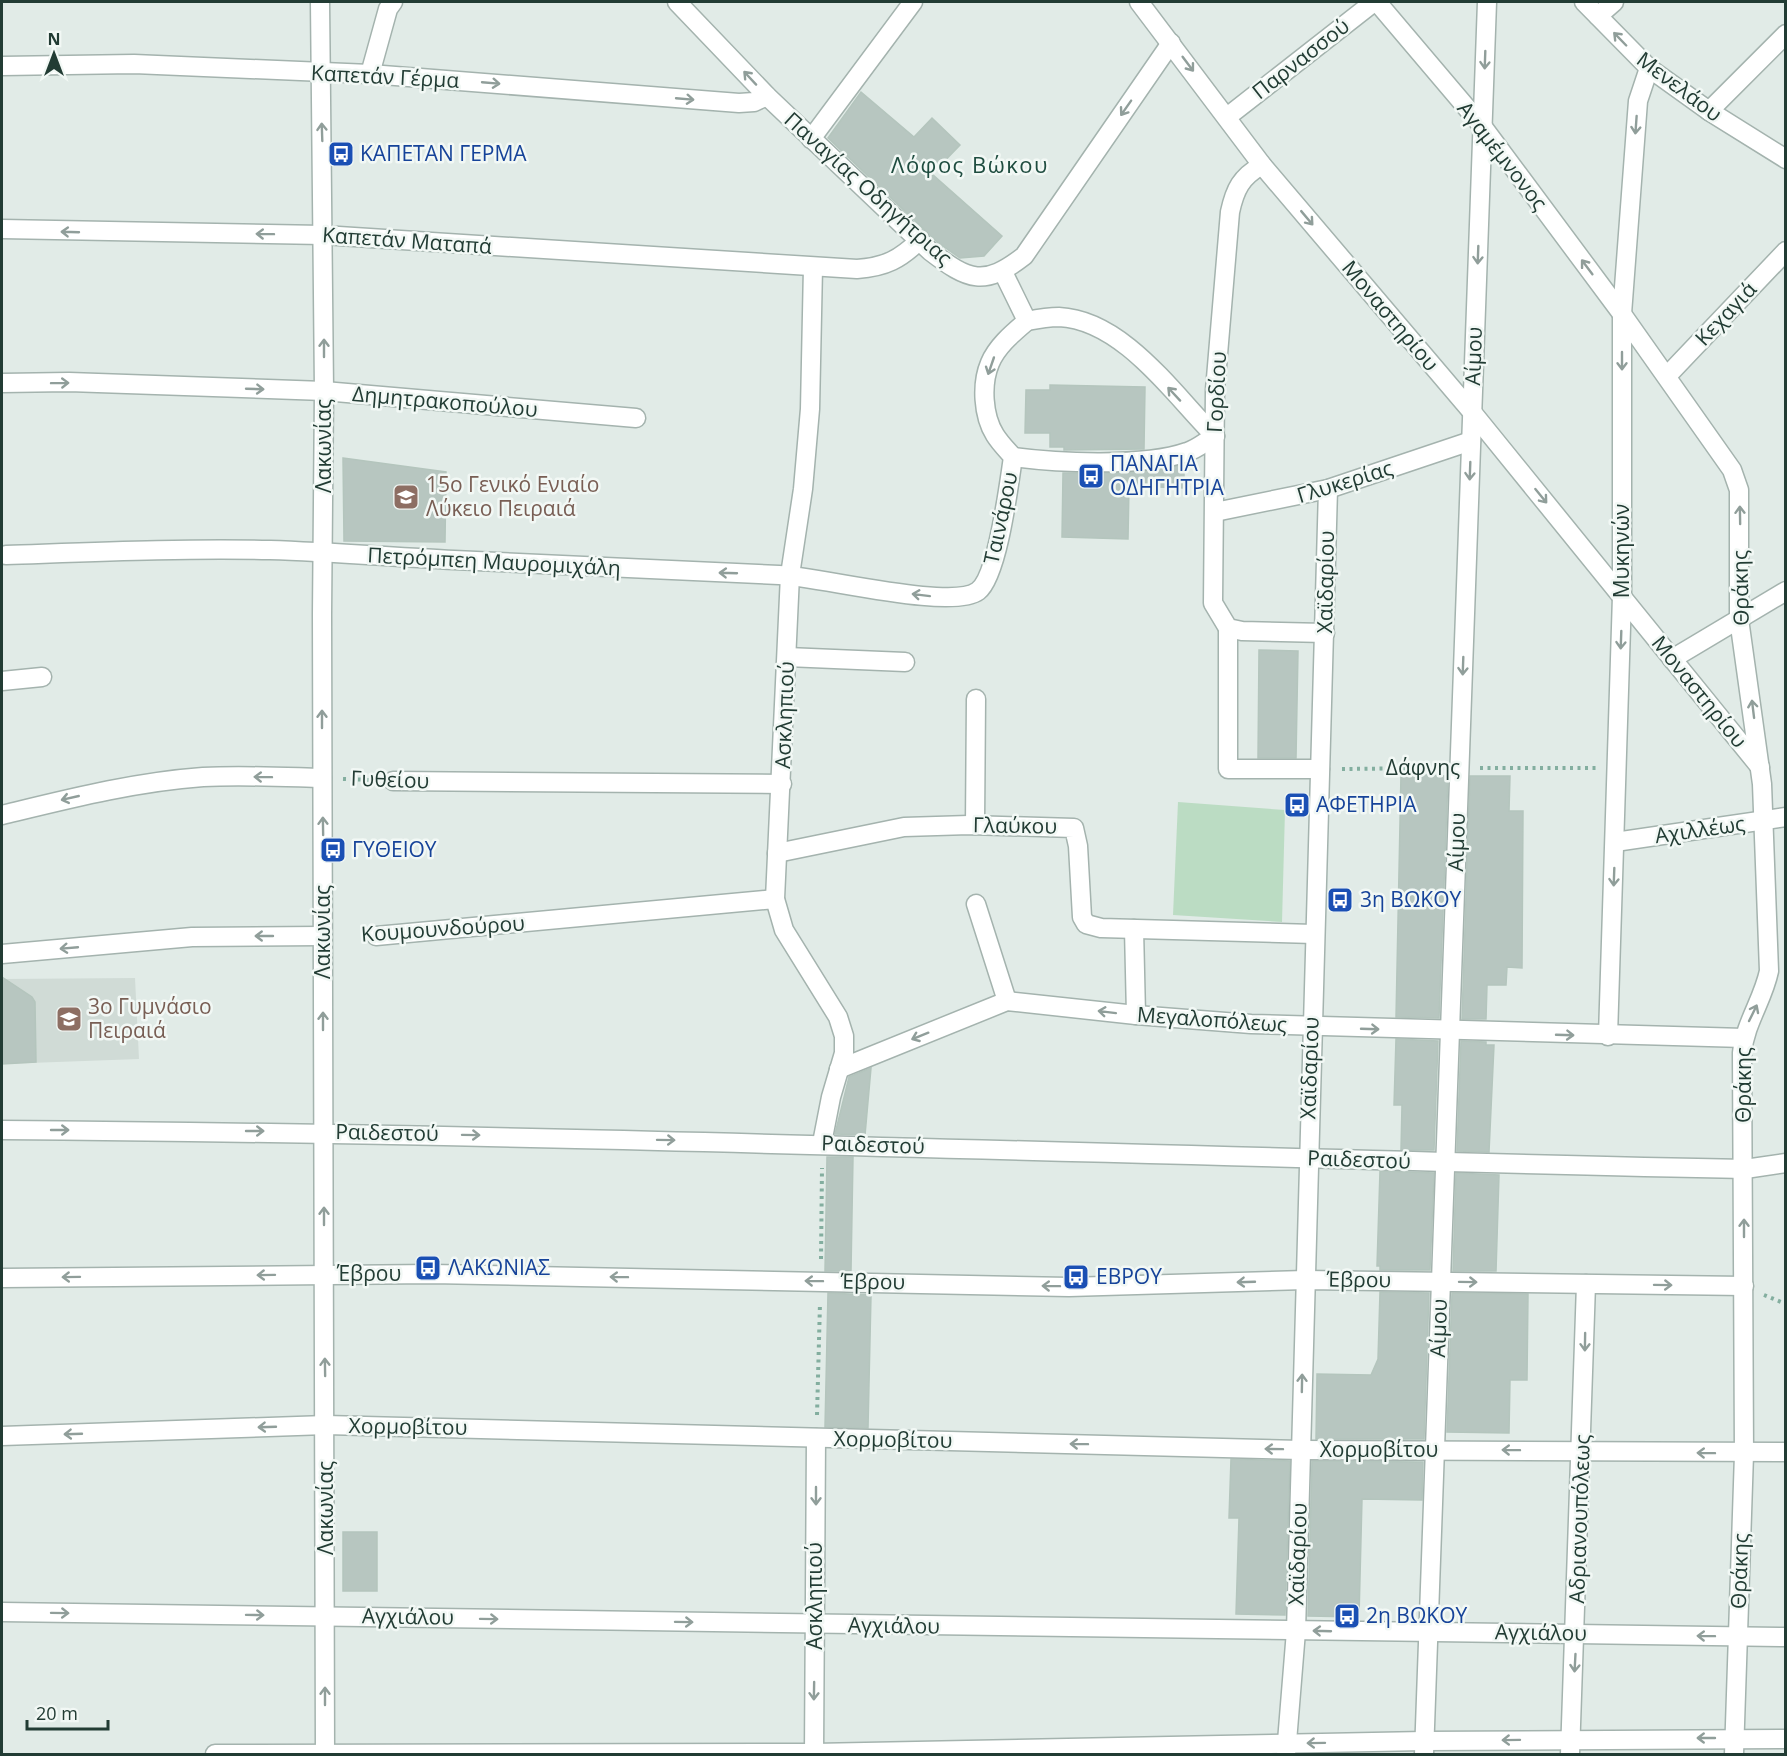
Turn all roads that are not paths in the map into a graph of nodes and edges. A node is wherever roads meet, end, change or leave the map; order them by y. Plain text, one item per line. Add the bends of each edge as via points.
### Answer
1 (320, 2) edge
2 (393, 2) edge
3 (677, 2) edge
4 (913, 2) edge
5 (1139, 2) edge
6 (1375, 2) edge
7 (1487, 2) edge
8 (1584, 2) edge
9 (1614, 2) edge
10 (1598, 16) junction
11 (1785, 34) edge
12 (1171, 43) junction
13 (2, 66) edge
14 (1648, 68) junction
15 (320, 72) junction
16 (370, 74) junction
17 (767, 96) junction
18 (1709, 111) junction
19 (1227, 117) junction
20 (1483, 127) junction
21 (811, 139) junction
22 (1785, 159) edge
23 (1262, 165) junction
24 (2, 229) edge
25 (323, 235) junction
26 (920, 240) junction
27 (1783, 258) edge
28 (813, 267) junction
29 (1003, 272) junction
30 (1622, 314) junction
31 (1027, 321) junction
32 (1667, 376) junction
33 (2, 383) edge
34 (324, 391) junction
35 (1472, 412) junction
36 (636, 418) dead end
37 (1215, 436) junction
38 (1471, 441) junction
39 (1013, 457) junction
40 (1328, 489) junction
41 (1215, 512) junction
42 (323, 553) junction
43 (6, 555) dead end
44 (790, 576) junction
45 (978, 591) joint
46 (1785, 591) edge
47 (1622, 596) junction
48 (1739, 618) junction
49 (1228, 628) junction
50 (1325, 633) junction
51 (787, 657) junction
52 (1672, 659) junction
53 (905, 662) dead end
54 (42, 677) dead end
55 (2, 681) edge
56 (976, 699) dead end
57 (1760, 767) junction
58 (1320, 769) junction
59 (322, 778) junction
60 (393, 781) road end
61 (782, 784) junction
62 (2, 815) edge
63 (1785, 817) edge
64 (1765, 820) junction
65 (975, 825) junction
66 (1615, 842) junction
67 (777, 853) junction
68 (775, 899) junction
69 (976, 904) dead end
70 (1134, 929) junction
71 (1314, 934) junction
72 (322, 936) junction
73 (376, 936) dead end
74 (2, 954) edge
75 (1007, 1001) junction
76 (1136, 1016) junction
77 (1312, 1027) junction
78 (1450, 1031) junction
79 (1608, 1036) junction
80 (1744, 1038) junction
81 (839, 1069) junction
82 (2, 1130) edge
83 (323, 1132) junction
84 (822, 1143) junction
85 (1308, 1158) junction
86 (1445, 1162) junction
87 (1785, 1163) edge
88 (1745, 1169) junction
89 (324, 1275) junction
90 (2, 1278) edge
91 (1305, 1280) junction
92 (1441, 1282) junction
93 (1586, 1284) junction
94 (1744, 1286) junction
95 (326, 1425) junction
96 (2, 1436) edge
97 (816, 1438) junction
98 (1435, 1449) junction
99 (1301, 1450) junction
100 (1582, 1451) junction
101 (1785, 1452) edge
102 (1744, 1454) junction
103 (2, 1612) edge
104 (326, 1616) junction
105 (815, 1625) junction
106 (1296, 1630) junction
107 (1428, 1630) junction
108 (1576, 1633) junction
109 (1738, 1637) junction
110 (1785, 1637) edge
111 (1785, 1739) edge
112 (1734, 1746) edge
113 (1571, 1747) edge
114 (1424, 1748) edge
115 (1287, 1749) edge
116 (325, 1754) edge
117 (814, 1754) edge
118 (215, 1755) edge

1 - 15 street, Λακωνίας
2 - 16 street
17 -> 3 street, Παναγίας Οδηγήτριας
4 - 21 street
5 - 12 street, Μοναστηρίου
6 - 19 street, Παρνασσού
6 - 20 street, Αγαμέμνονος
7 -> 20 street, Αίμου
8 - 10 street, Μενελάου
9 - 10 street
14 -> 10 street, Μενελάου
11 - 18 street
12 -> 19 street, Μοναστηρίου
12 -> 29 street via 1024,256
13 - 15 street, Καπετάν Γέρμα via 134,64
14 - 18 street, Μενελάου
14 -> 30 street, Μυκηνών via 1638,101
15 - 16 street, Καπετάν Γέρμα
25 -> 15 street, Λακωνίας
16 -> 17 street, Καπετάν Γέρμα via 739,103
17 - 21 street, Παναγίας Οδηγήτριας
18 - 22 street, Μενελάου
19 - 23 street, Μοναστηρίου
30 -> 20 street, Αγαμέμνονος
20 -> 35 street, Αίμου
21 - 26 street, Παναγίας Οδηγήτριας
23 -> 35 street, Μοναστηρίου
23 - 37 street, Γορδίου via 1247,174 1235,190 1230,212 1215,390
25 -> 24 street, Καπετάν Ματαπά
25 - 28 street, Καπετάν Ματαπά
34 -> 25 street, Λακωνίας
26 - 28 street, Καπετάν Ματαπά via 900,258 876,268
26 - 29 street, Παναγίας Οδηγήτριας via 950,266 970,275 986,278
27 - 32 street, Κεχαγιά
28 - 44 street, Ασκληπιού via 810,409
29 - 31 street
30 - 32 street, Θράκης
30 -> 47 street, Μυκηνών
37 -> 31 street via 1116,336 1060,317
31 -> 39 street, Ταινάρου via 1006,339 990,363 986,390 985,412 994,434
48 -> 32 street, Θράκης via 1739,490 1732,470
33 -> 34 street, Δημητρακοπούλου
34 - 36 street, Δημητρακοπούλου
34 - 42 street, Λακωνίας
35 - 38 street, Αίμου
35 -> 47 street, Μοναστηρίου
37 - 39 street via 1188,452 1163,458 1076,462
37 - 41 street, Γορδίου
38 - 40 street, Γλυκερίας
38 -> 78 street, Αίμου
39 - 45 street, Ταινάρου via 995,553 989,575
40 - 41 street, Γλυκερίας
40 - 50 street, Χαϊδαρίου
41 - 49 street, Γορδίου via 1213,603
42 - 43 street, Πετρόμπεη Μαυρομιχάλη via 226,549
44 -> 42 street, Πετρόμπεη Μαυρομιχάλη
59 -> 42 street, Λακωνίας
45 -> 44 street, Πετρόμπεη Μαυρομιχάλη via 957,598
44 - 51 street, Ασκληπιού
46 - 48 street
47 - 52 street, Μοναστηρίου
47 -> 66 street, Μυκηνών
48 - 52 street
57 -> 48 street, Θράκης
49 - 50 street via 1242,632
49 - 58 street via 1228,769
50 - 58 street, Χαϊδαρίου
51 - 53 street
51 - 61 street, Ασκληπιού
52 - 57 street, Μοναστηρίου
54 - 55 street
56 - 65 street
57 - 64 street, Θράκης
58 - 71 street, Χαϊδαρίου
59 -> 62 street, Γυθείου via 204,777 160,782 113,788
72 -> 59 street, Λακωνίας
60 - 61 street, Γυθείου
61 - 67 street, Ασκληπιού
63 - 64 street, Αχιλλέως
64 - 66 street, Αχιλλέως
80 -> 64 street, Θράκης via 1769,971
65 - 67 street, Γλαύκου via 904,827
65 - 70 street, Γλαύκου via 1074,828 1082,917 1086,924
66 -> 79 street, Μυκηνών
67 - 68 street, Ασκληπιού
68 - 73 street, Κουμουνδούρου
68 - 81 street, Ασκληπιού via 784,930 838,1017 844,1036
69 - 75 street
70 - 71 street, Γλαύκου
70 - 76 street
71 - 77 street, Χαϊδαρίου
72 -> 74 street via 192,937
83 -> 72 street, Λακωνίας
76 -> 75 street, Μεγαλοπόλεως
75 -> 81 street, Μεγαλοπόλεως
76 - 77 street, Μεγαλοπόλεως
77 -> 78 street, Μεγαλοπόλεως
77 - 85 street, Χαϊδαρίου
78 -> 79 street, Μεγαλοπόλεως
78 - 86 street, Αίμου
79 - 80 street, Μεγαλοπόλεως
80 - 88 street, Θράκης
81 - 84 street, Ασκληπιού
82 -> 83 street, Ραιδεστού
83 -> 84 street, Ραιδεστού
89 -> 83 street, Λακωνίας
84 - 85 street, Ραιδεστού
85 - 86 street, Ραιδεστού
85 - 91 street, Χαϊδαρίου
86 - 88 street, Ραιδεστού
86 - 92 street, Αίμου
87 - 88 street, Ραιδεστού
94 -> 88 street, Θράκης
89 -> 90 street, Έβρου
91 -> 89 street, Έβρου via 1069,1287
95 -> 89 street, Λακωνίας
91 - 92 street, Έβρου
99 -> 91 street, Χαϊδαρίου
92 -> 93 street, Έβρου
92 - 98 street, Αίμου
93 -> 94 street, Έβρου
93 -> 100 street, Αδριανουπόλεως
94 - 102 street, Θράκης
95 -> 96 street, Χορμοβίτου
95 - 97 street, Χορμοβίτου
95 - 104 street, Λακωνίας
99 -> 97 street, Χορμοβίτου
97 -> 105 street, Ασκληπιού
98 - 99 street, Χορμοβίτου
100 -> 98 street, Χορμοβίτου
98 - 107 street, Αίμου
99 - 106 street, Χαϊδαρίου
102 -> 100 street, Χορμοβίτου
100 - 108 street, Αδριανουπόλεως
101 - 102 street, Χορμοβίτου
102 - 109 street, Θράκης
103 -> 104 street, Αγχιάλου
104 -> 105 street, Αγχιάλου
116 -> 104 street, Λακωνίας
105 - 106 street, Αγχιάλου
105 -> 117 street, Ασκληπιού
107 -> 106 street, Αγχιάλου
106 - 115 street, Χαϊδαρίου
107 - 108 street, Αγχιάλου
107 - 114 street, Αίμου
109 -> 108 street, Αγχιάλου
108 -> 113 street, Αδριανουπόλεως
109 - 110 street, Αγχιάλου
109 - 112 street, Θράκης
111 - 112 street
112 -> 113 street
113 -> 114 street
114 -> 115 street
115 - 117 street
116 - 117 street
116 - 118 street

